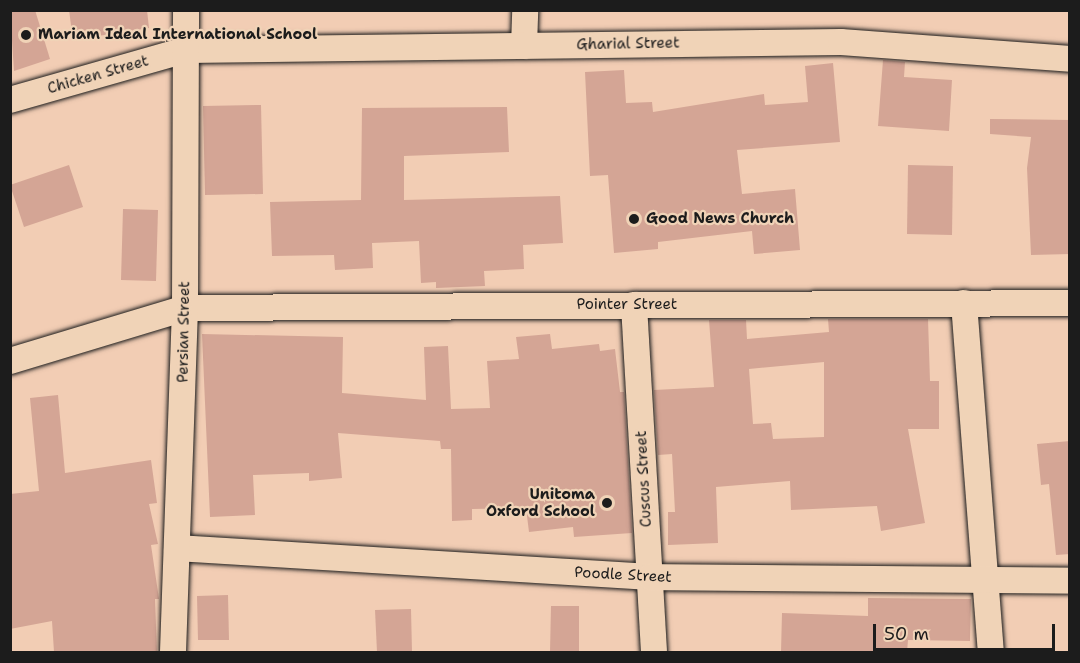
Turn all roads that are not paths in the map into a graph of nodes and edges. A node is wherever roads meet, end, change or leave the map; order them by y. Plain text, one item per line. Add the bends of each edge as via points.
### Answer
1 (186, 10) edge
2 (525, 10) edge
3 (524, 46) junction
4 (186, 50) junction
5 (1070, 59) edge
6 (10, 100) edge
7 (964, 303) junction
8 (1070, 303) edge
9 (634, 305) junction
10 (185, 308) junction
11 (10, 361) edge
12 (177, 548) junction
13 (650, 578) junction
14 (1070, 581) edge
15 (987, 582) junction
16 (173, 652) edge
17 (654, 652) edge
18 (991, 652) edge

1 - 4 street, Persian Street
2 - 3 street
3 - 4 street, Gharial Street
3 - 5 street, Gharial Street via 841,42
4 - 6 street, Chicken Street
4 - 10 street, Persian Street
7 - 8 street, Pointer Street
7 - 9 street, Pointer Street
7 - 15 street
9 - 10 street, Pointer Street
9 - 13 street, Cuscus Street
10 - 11 street, Pointer Street
10 - 12 street, Persian Street
12 - 13 street, Poodle Street
12 - 16 street, Persian Street
13 - 15 street, Poodle Street
13 - 17 street, Cuscus Street
14 - 15 street, Poodle Street
15 - 18 street

